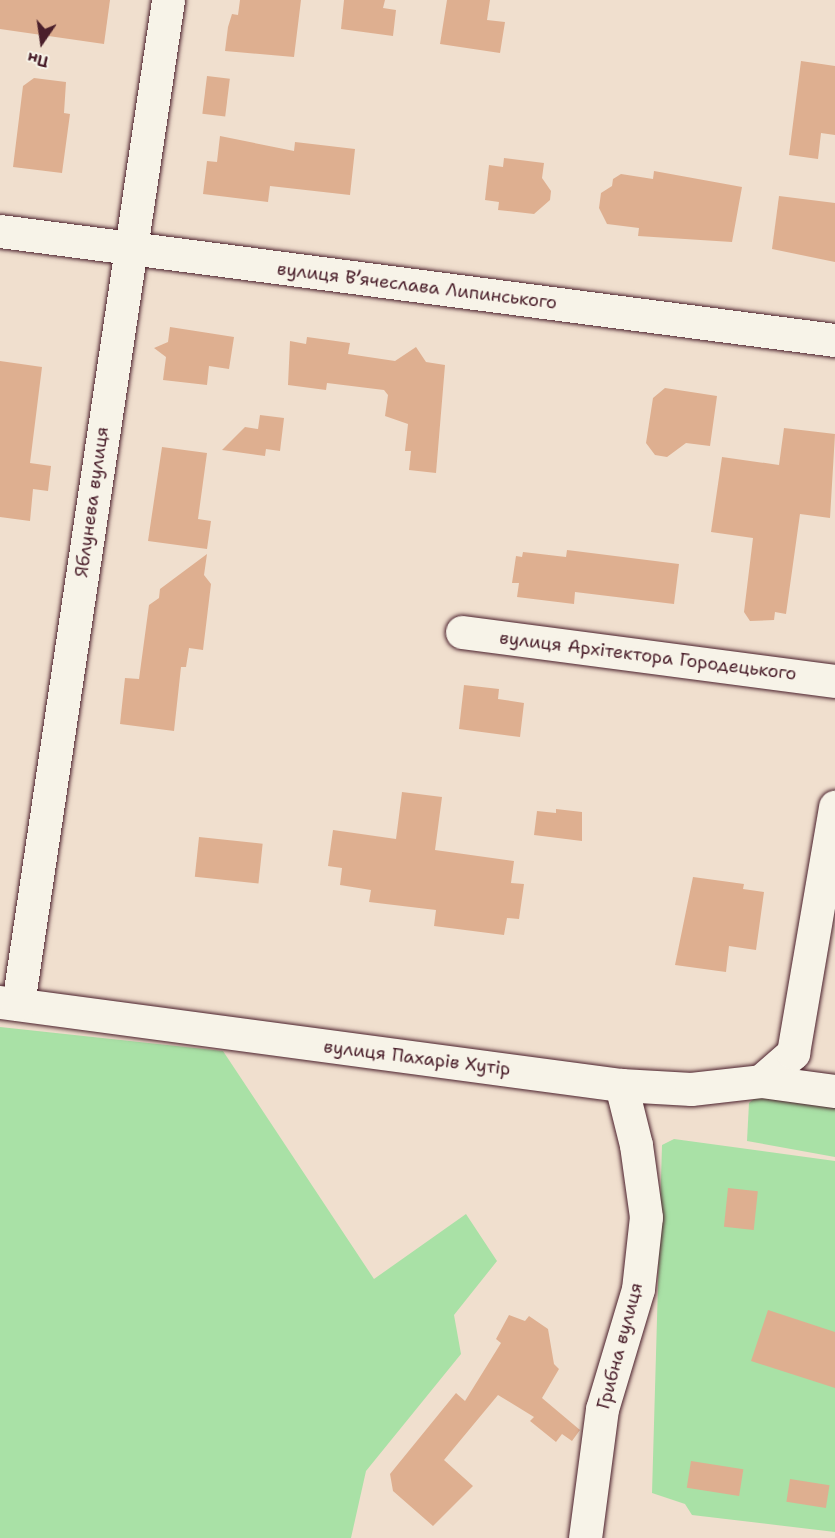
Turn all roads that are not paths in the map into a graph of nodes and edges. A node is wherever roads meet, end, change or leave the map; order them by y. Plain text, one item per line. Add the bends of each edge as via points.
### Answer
1 (168, 0) edge
2 (0, 231) edge
3 (129, 249) junction
4 (835, 340) edge
5 (462, 632) dead end
6 (835, 681) edge
7 (835, 807) edge
8 (9, 1003) edge
9 (761, 1081) junction
10 (621, 1085) junction
11 (835, 1091) edge
12 (585, 1538) edge

1 - 3 street, Яблунева вулиця
2 - 3 street, вулиця Вʼячеслава Липинського
3 - 4 street, вулиця Вʼячеслава Липинського
3 - 8 street, Яблунева вулиця
5 - 6 street, вулиця Архітектора Городецького
7 - 9 street via 793,1053
8 - 10 street, вулиця Пахарів Хутір
9 - 10 street, вулиця Пахарів Хутір via 691,1089
9 - 11 street, вулиця Пахарів Хутір
10 - 12 street, Грибна вулиця via 636,1145 646,1217 638,1289 603,1409

